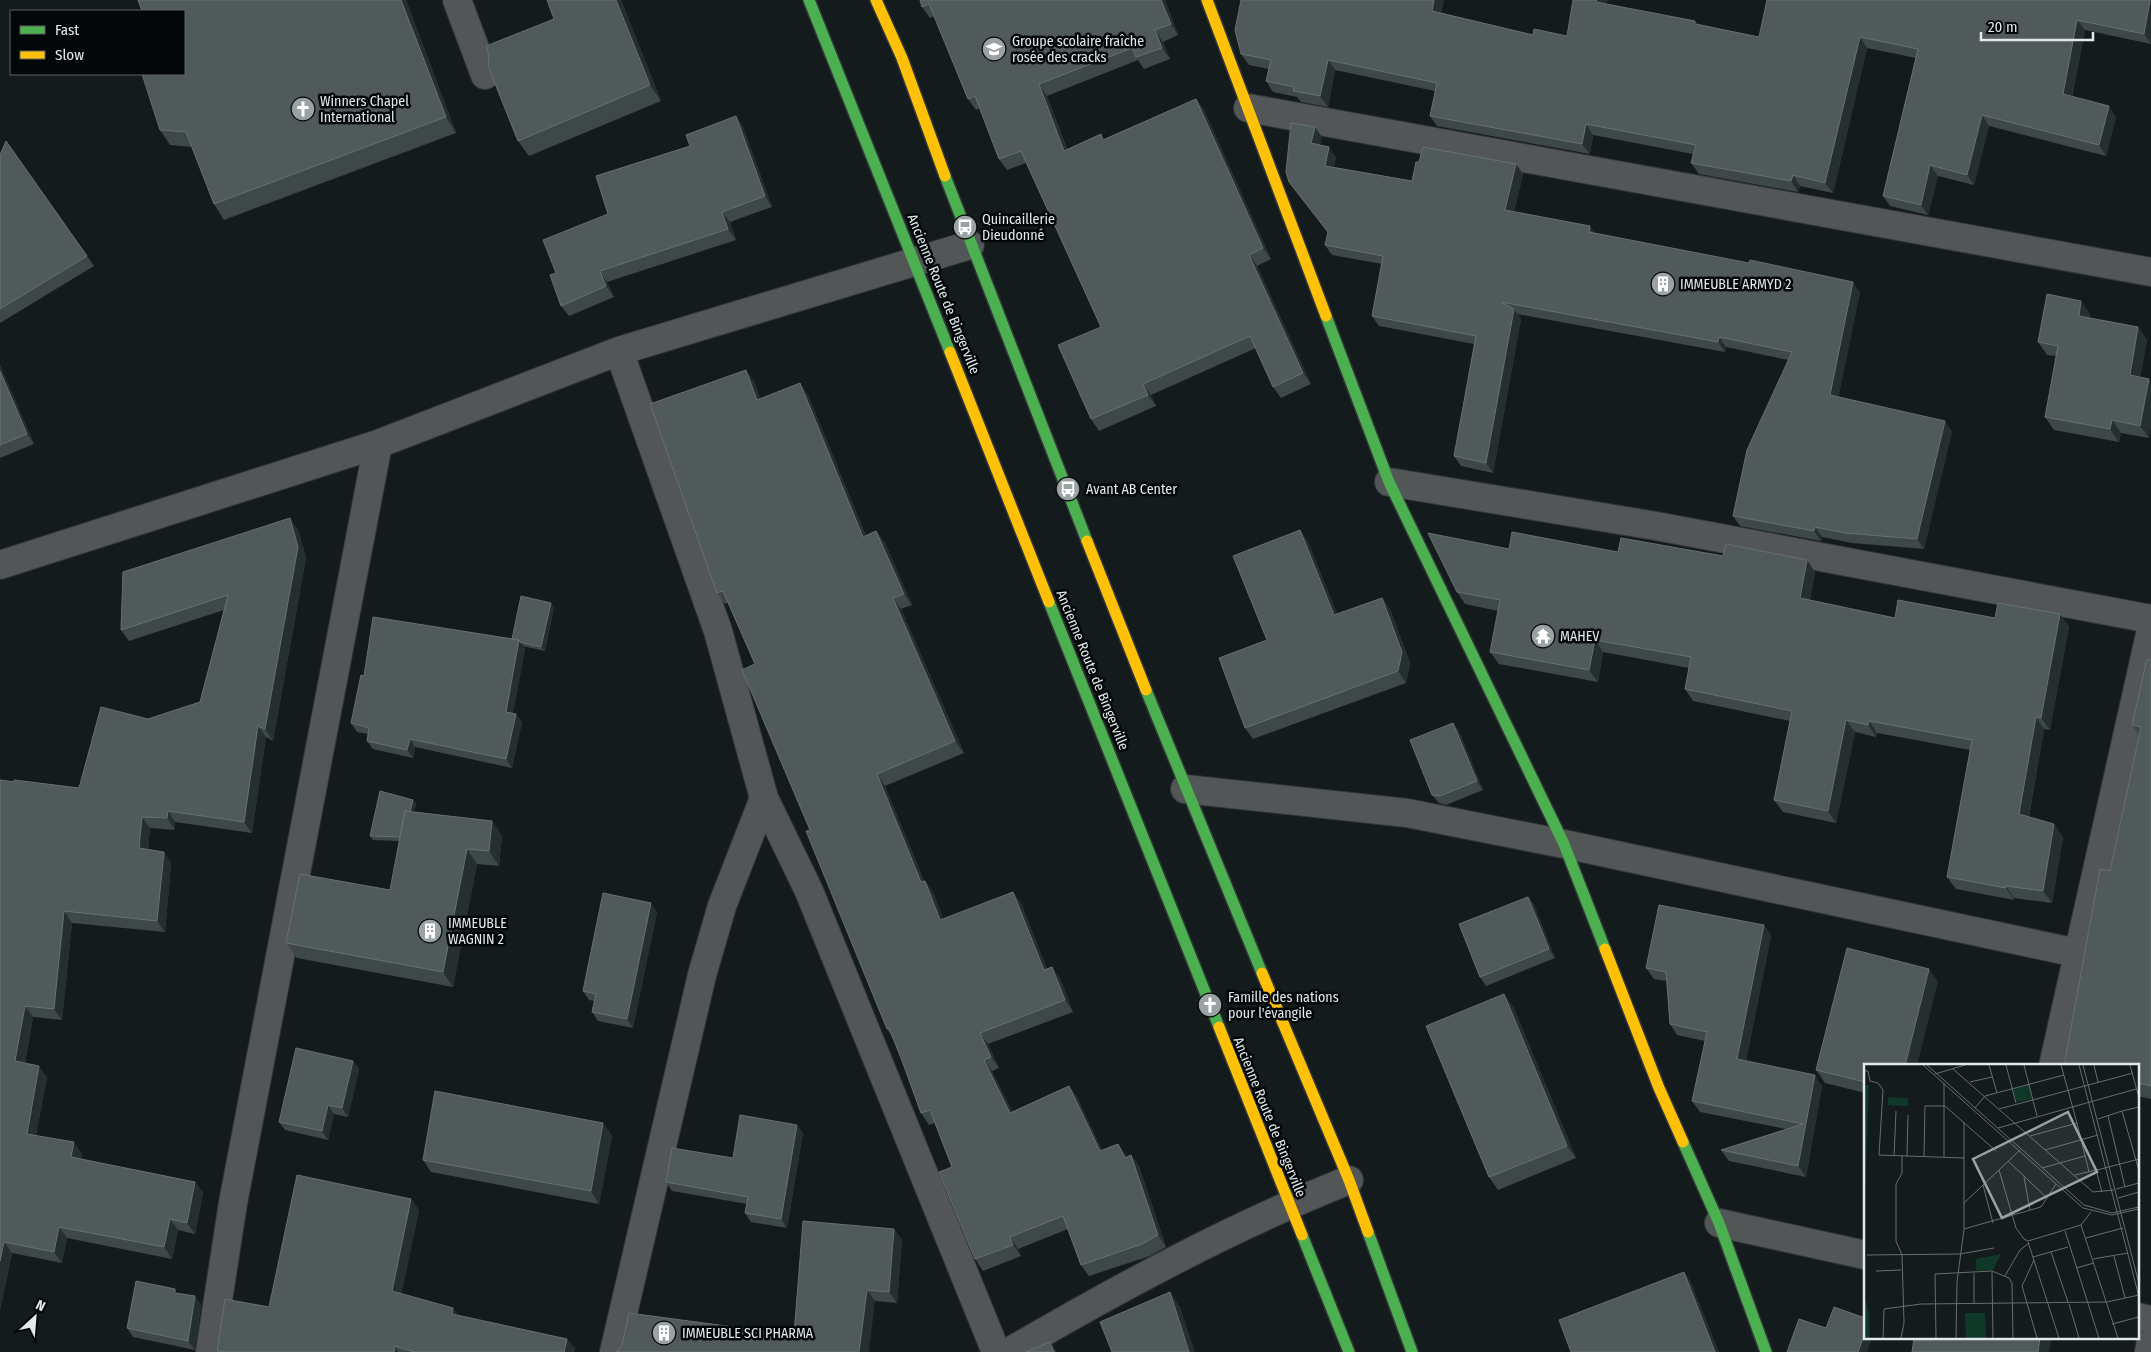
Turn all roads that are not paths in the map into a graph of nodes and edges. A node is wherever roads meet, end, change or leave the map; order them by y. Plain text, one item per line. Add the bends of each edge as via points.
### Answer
1 (457, 0) edge
2 (809, 0) edge
3 (876, 0) edge
4 (1207, 0) edge
5 (485, 75) edge
6 (1248, 108) junction
7 (970, 245) junction
8 (915, 261) junction
9 (2151, 272) edge
10 (619, 351) junction
11 (378, 444) junction
12 (1389, 482) junction
13 (0, 565) edge
14 (2151, 619) edge
15 (2151, 630) edge
16 (1185, 789) junction
17 (764, 798) junction
18 (1564, 844) junction
19 (2077, 953) junction
20 (2053, 1064) edge
21 (1349, 1180) junction
22 (1289, 1204) junction
23 (1719, 1224) junction
24 (1864, 1255) edge
25 (2138, 1317) edge
26 (2151, 1320) edge
27 (2151, 1341) edge
28 (210, 1352) edge
29 (614, 1352) edge
30 (996, 1352) edge
31 (1009, 1352) edge
32 (1350, 1352) edge
33 (1412, 1352) edge
34 (1766, 1352) edge
35 (2148, 1352) edge

1 - 5 street
2 - 8 street, Ancienne Route de Bingerville
3 - 7 street via 902,58
4 - 6 street
6 - 9 street
6 - 12 street
7 - 8 street
7 - 16 street
8 - 10 street
8 - 22 street, Ancienne Route de Bingerville
10 - 11 street
10 - 17 street via 718,631
11 - 13 street
11 - 28 street via 233,1203
12 - 14 street via 1656,526
12 - 18 street
15 - 19 street
16 - 18 street via 1407,813
16 - 21 street
17 - 29 street via 722,906 702,975
17 - 30 street via 809,892
18 - 19 street
18 - 23 street via 1659,1088
19 - 20 street
21 - 22 street
21 - 33 street
22 - 31 street via 1097,1301
22 - 32 street, Ancienne Route de Bingerville
23 - 24 street
23 - 34 street
25 - 26 street
27 - 35 street

